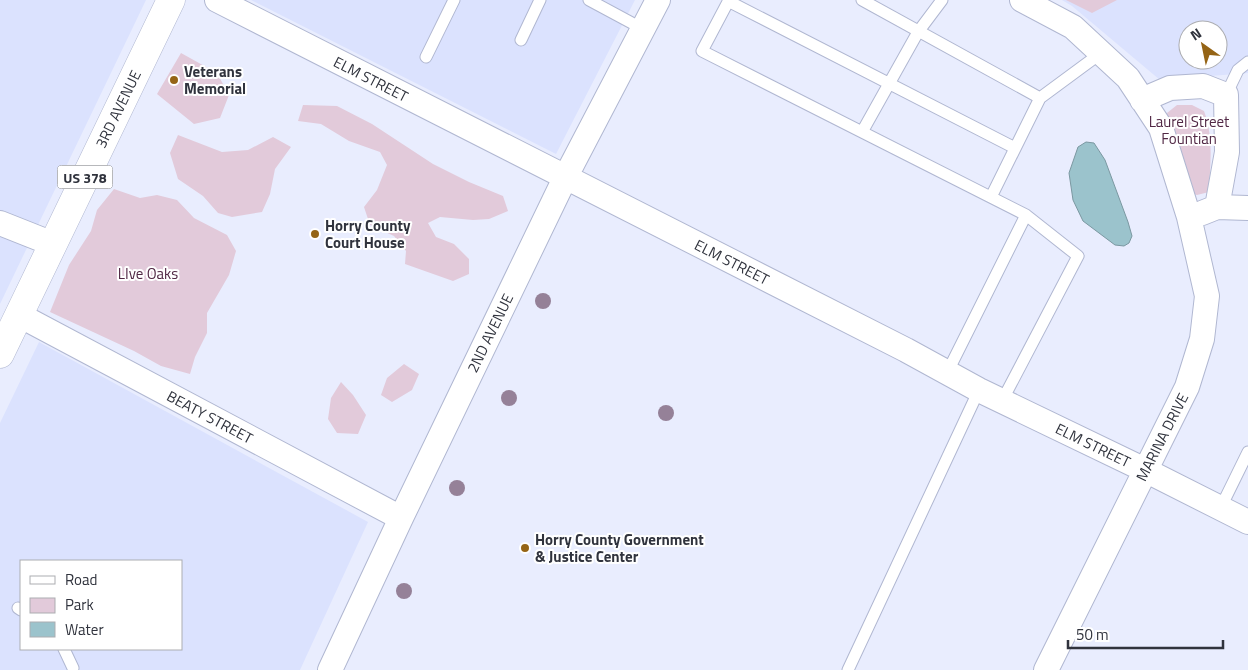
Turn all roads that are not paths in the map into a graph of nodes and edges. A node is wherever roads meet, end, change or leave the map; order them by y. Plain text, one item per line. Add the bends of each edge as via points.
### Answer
1 (170, 0) edge
2 (217, 0) edge
3 (454, 0) edge
4 (540, 0) edge
5 (588, 0) edge
6 (658, 0) edge
7 (862, 0) edge
8 (942, 0) edge
9 (1022, 0) edge
10 (728, 1) edge
11 (643, 28) junction
12 (918, 32) junction
13 (521, 40) dead end
14 (1101, 53) junction
15 (426, 57) dead end
16 (1248, 62) edge
17 (889, 84) junction
18 (1226, 94) junction
19 (1040, 98) junction
20 (1142, 100) junction
21 (862, 132) junction
22 (1015, 148) junction
23 (565, 178) junction
24 (991, 197) junction
25 (1217, 207) junction
26 (1248, 208) edge
27 (1026, 215) junction
28 (1189, 217) junction
29 (0, 223) edge
30 (52, 244) junction
31 (18, 315) junction
32 (0, 354) edge
33 (947, 373) junction
34 (979, 390) junction
35 (1002, 401) junction
36 (1248, 452) edge
37 (1145, 470) junction
38 (1220, 508) junction
39 (401, 518) junction
40 (1248, 522) edge
41 (64, 650) edge
42 (73, 668) dead end
43 (330, 670) edge
44 (848, 670) edge
45 (1046, 670) edge

1 - 30 main road, 3RD AVENUE / US 378
2 - 23 street, ELM STREET
3 - 15 lane
4 - 13 lane
5 - 11 lane
6 - 11 street, 2ND AVENUE
7 - 12 lane
8 - 12 lane
9 - 14 street, MARINA DRIVE via 1073,27
10 - 17 lane
10 - 21 lane via 702,51
11 - 23 street, 2ND AVENUE
12 - 17 lane
12 - 19 lane
14 - 19 lane
14 - 20 street, MARINA DRIVE via 1128,78
16 - 18 lane via 1238,70
17 - 21 lane
17 - 22 lane
18 - 20 street via 1203,86 1170,88
18 - 25 street via 1226,152
19 - 22 lane
20 - 28 street, MARINA DRIVE via 1161,128
21 - 24 lane
22 - 24 lane
23 - 33 street, ELM STREET
23 - 39 street, 2ND AVENUE
24 - 27 lane
25 - 26 street
25 - 28 street
27 - 33 lane
27 - 35 lane via 1078,256
28 - 37 street, MARINA DRIVE via 1207,296 1202,339 1187,387
29 - 30 street
30 - 31 main road, 3RD AVENUE / US 378
31 - 32 main road, 3RD AVENUE / US 378
31 - 39 street, BEATY STREET
33 - 34 street, ELM STREET
34 - 35 street, ELM STREET
34 - 44 lane
35 - 37 street, ELM STREET
36 - 38 lane
37 - 38 street, ELM STREET
37 - 45 street, MARINA DRIVE
38 - 40 street, ELM STREET
39 - 43 street, 2ND AVENUE
41 - 42 lane

